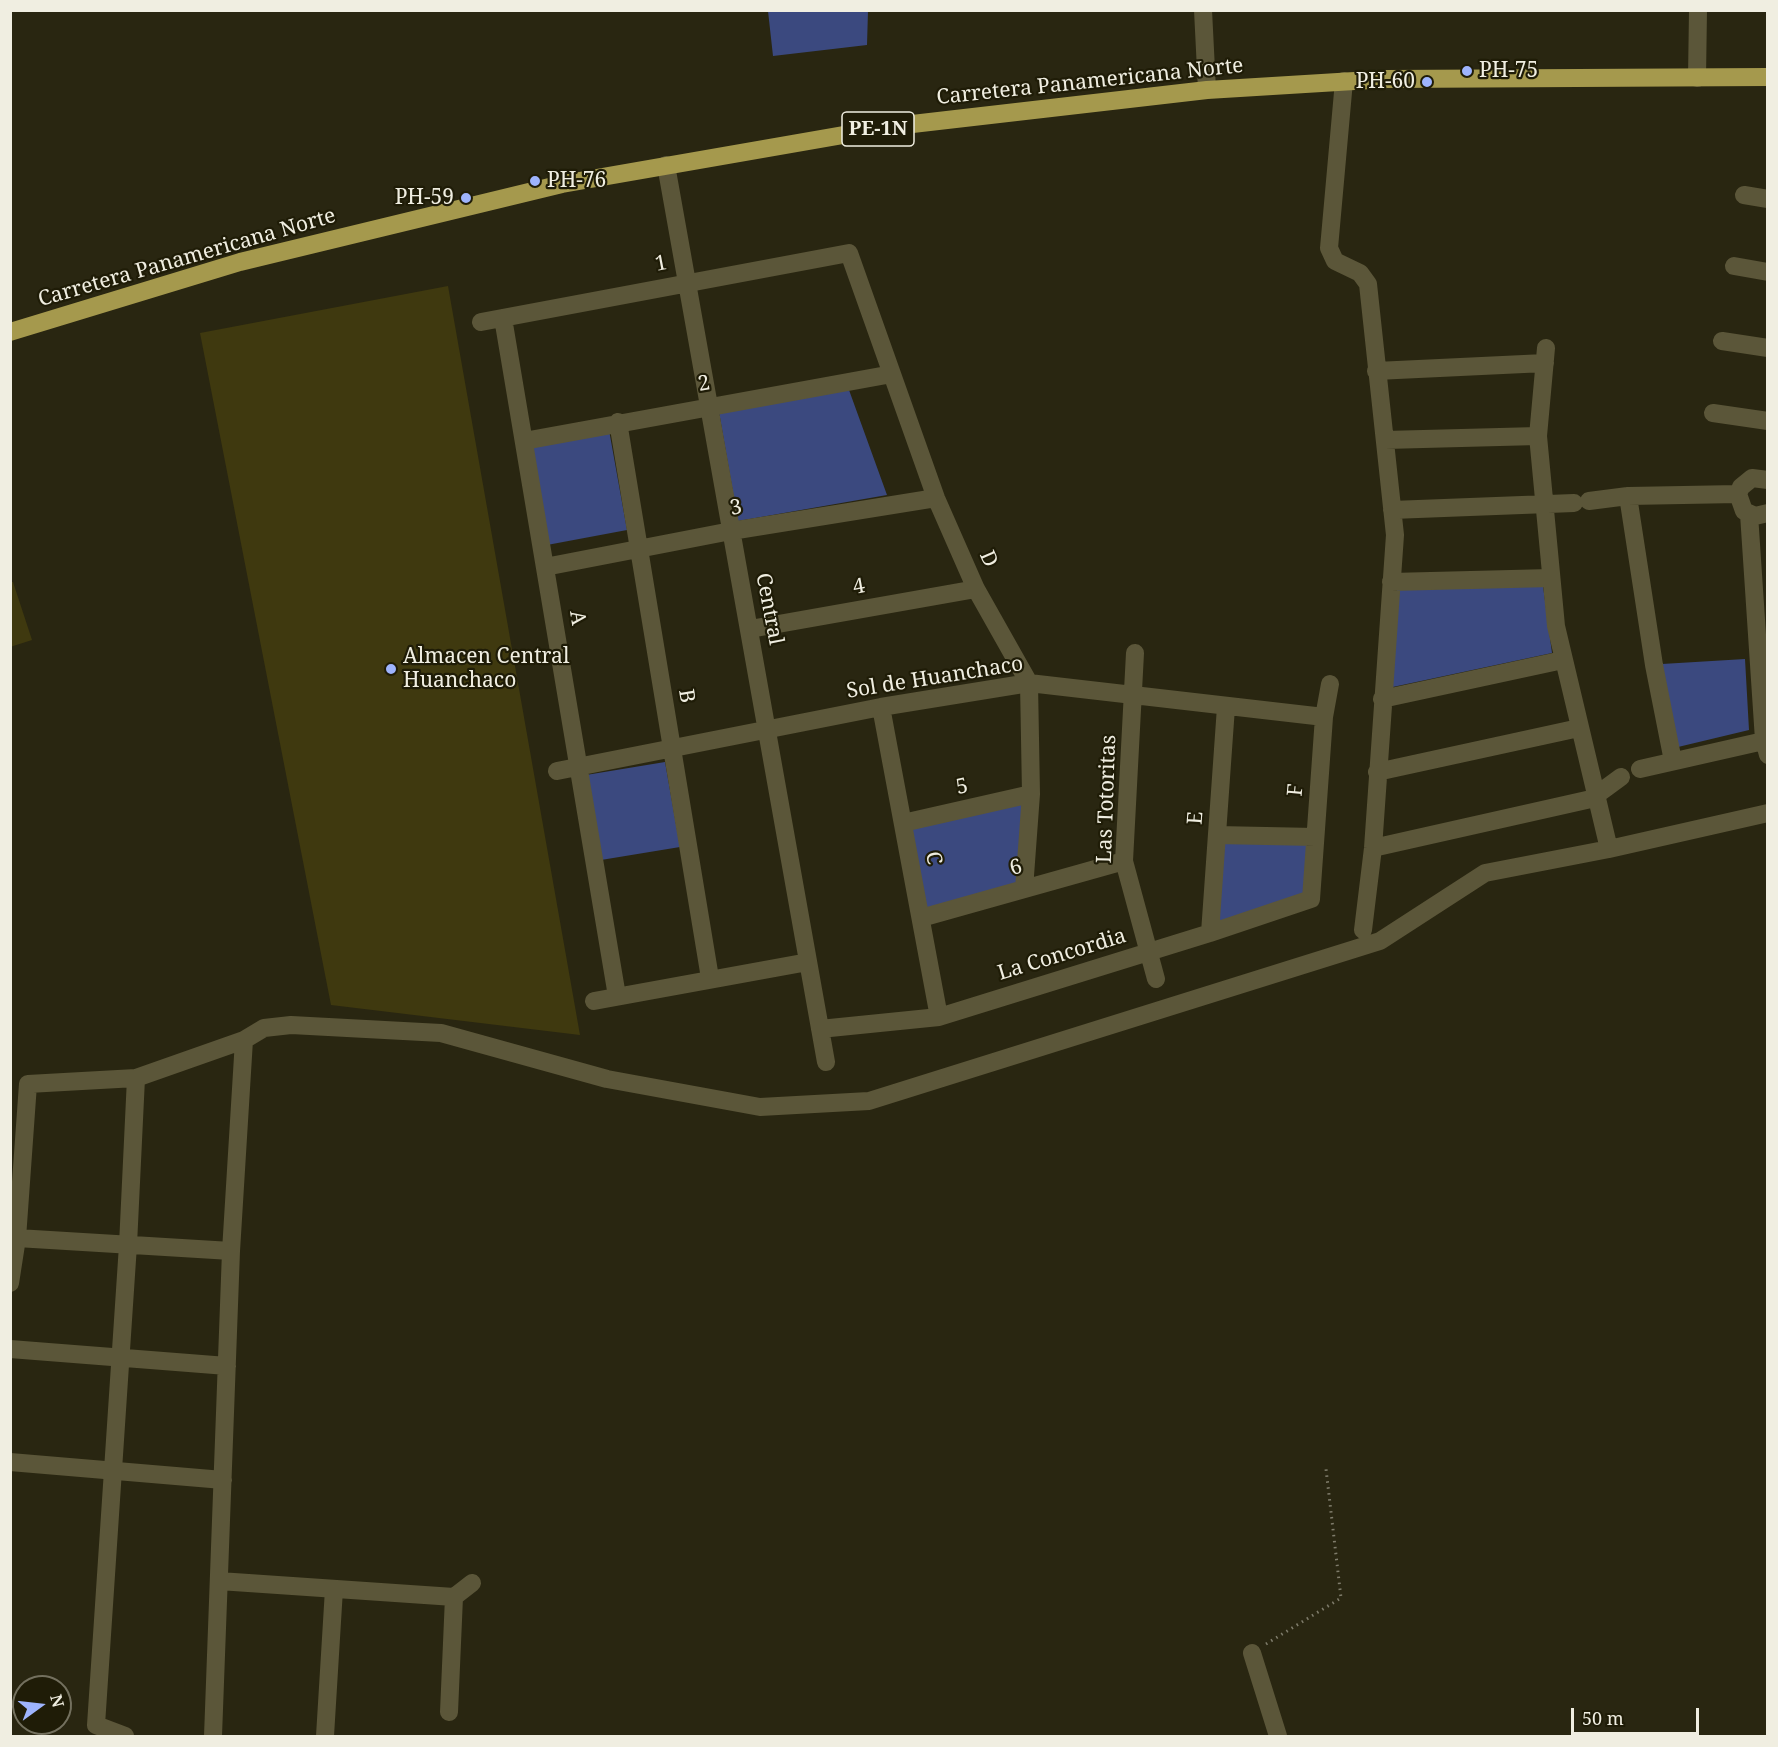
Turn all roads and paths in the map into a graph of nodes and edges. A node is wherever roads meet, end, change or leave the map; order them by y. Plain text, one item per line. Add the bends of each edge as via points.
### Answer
1 (1203, 10) edge
2 (1698, 10) edge
3 (1767, 77) edge
4 (1696, 78) junction
5 (1344, 81) junction
6 (1207, 90) junction
7 (666, 165) junction
8 (1744, 195) dead end
9 (1767, 199) edge
10 (849, 253) joint
11 (1734, 266) dead end
12 (1767, 272) edge
13 (687, 282) junction
14 (503, 318) junction
15 (481, 322) dead end
16 (10, 332) edge
17 (1722, 341) dead end
18 (1767, 348) edge
19 (1376, 371) junction
20 (892, 374) junction
21 (709, 406) junction
22 (1713, 413) dead end
23 (1767, 421) edge
24 (618, 422) junction
25 (1538, 436) junction
26 (1385, 440) junction
27 (524, 441) junction
28 (1767, 478) edge
29 (1738, 494) junction
30 (1628, 496) junction
31 (936, 498) junction
32 (1545, 506) junction
33 (1392, 510) junction
34 (1758, 514) edge
35 (731, 531) junction
36 (638, 549) junction
37 (545, 567) junction
38 (1551, 578) junction
39 (1391, 582) junction
40 (976, 589) junction
41 (750, 629) junction
42 (1135, 653) dead end
43 (1563, 660) junction
44 (1029, 683) junction
45 (1330, 684) dead end
46 (1133, 696) junction
47 (1382, 699) junction
48 (881, 707) junction
49 (1227, 707) junction
50 (1324, 717) junction
51 (1579, 728) junction
52 (768, 731) junction
53 (1766, 745) edge
54 (672, 749) junction
55 (1673, 761) junction
56 (579, 767) junction
57 (1640, 769) dead end
58 (557, 771) dead end
59 (1377, 772) junction
60 (1621, 777) dead end
61 (1031, 794) junction
62 (1596, 795) junction
63 (1767, 813) edge
64 (903, 823) junction
65 (1217, 835) junction
66 (1315, 837) junction
67 (1373, 848) junction
68 (1609, 849) junction
69 (1124, 861) junction
70 (1024, 889) junction
71 (1311, 899) joint
72 (921, 918) junction
73 (1363, 930) dead end
74 (1210, 933) junction
75 (1148, 952) junction
76 (808, 962) junction
77 (710, 978) junction
78 (1155, 980) dead end
79 (617, 996) junction
80 (594, 1000) dead end
81 (939, 1017) junction
82 (820, 1029) junction
83 (244, 1040) junction
84 (826, 1062) dead end
85 (136, 1078) junction
86 (14, 1238) edge
87 (128, 1245) junction
88 (231, 1251) junction
89 (10, 1283) edge
90 (10, 1349) edge
91 (121, 1358) junction
92 (227, 1366) junction
93 (10, 1462) edge
94 (1326, 1469) dead end
95 (113, 1471) junction
96 (223, 1480) junction
97 (219, 1581) junction
98 (472, 1583) dead end
99 (334, 1589) junction
100 (454, 1597) junction
101 (1252, 1653) joint
102 (449, 1712) dead end
103 (125, 1737) edge
104 (213, 1737) edge
105 (325, 1737) edge
106 (1278, 1737) edge

1 - 6 street
2 - 4 street
3 - 4 highway, Carretera Panamericana Norte / PE-1N
4 - 5 highway, Carretera Panamericana Norte / PE-1N
5 - 6 highway, Carretera Panamericana Norte / PE-1N
5 - 19 street via 1329,248 1339,264 1366,280
6 - 7 highway, Carretera Panamericana Norte / PE-1N via 895,126
7 - 13 street, Central
7 - 16 highway, Carretera Panamericana Norte / PE-1N via 562,184 240,262
8 - 9 street
10 - 13 street, 1
10 - 20 street, D
11 - 12 street
13 - 14 street, 1
13 - 21 street, Central
14 - 15 street, 1
14 - 27 street, A
17 - 18 street
19 - 25 street via 1545,355
19 - 26 street
20 - 21 street, 2
20 - 31 street, D
21 - 24 street, 2
21 - 35 street, Central
22 - 23 street
24 - 27 street, 2
24 - 36 street, B
25 - 26 street
25 - 32 street
26 - 33 street
27 - 37 street, A
28 - 29 street via 1746,481
29 - 30 street
29 - 34 street via 1740,506
30 - 32 street
30 - 55 street
31 - 35 street, 3
31 - 40 street, D
32 - 33 street
32 - 38 street
33 - 39 street via 1395,535
34 - 53 street
35 - 36 street, 3
35 - 41 street, Central
36 - 37 street, 3
36 - 54 street, B
37 - 56 street, A
38 - 39 street
38 - 43 street
39 - 47 street
40 - 41 street, 4
40 - 44 street, D
41 - 52 street, Central
42 - 46 street, Las Totoritas
43 - 47 street
43 - 51 street
44 - 46 street, Sol de Huanchaco
44 - 48 street, Sol de Huanchaco
44 - 61 street, D
45 - 50 street, F
46 - 49 street, Sol de Huanchaco
46 - 69 street, Las Totoritas
47 - 59 street
48 - 52 street, Sol de Huanchaco
48 - 64 street, C
49 - 50 street, Sol de Huanchaco
49 - 65 street, E
50 - 66 street, F
51 - 59 street
51 - 62 street
52 - 54 street, Sol de Huanchaco
52 - 76 street, Central
53 - 55 street
54 - 56 street, Sol de Huanchaco
54 - 77 street, B
55 - 57 street
56 - 58 street, Sol de Huanchaco
56 - 79 street, A
59 - 67 street
60 - 62 street
61 - 64 street, 5
61 - 70 street, D
62 - 67 street
62 - 68 street
63 - 68 street
64 - 72 street, C
65 - 66 street
65 - 74 street, E
66 - 71 street, F
67 - 73 street
68 - 83 street via 1485,873 1380,941 869,1101 760,1107 607,1079 441,1034 291,1025 264,1028
69 - 70 street, 6
69 - 75 street, Las Totoritas
70 - 72 street, 6
71 - 74 street, La Concordia
72 - 81 street, C
74 - 75 street, La Concordia
75 - 78 street, Las Totoritas
75 - 81 street, La Concordia
76 - 77 street
76 - 82 street, Central
77 - 79 street
79 - 80 street
81 - 82 street, La Concordia
82 - 84 street, Central
83 - 85 street
83 - 88 street
85 - 86 street via 28,1084
85 - 87 street
86 - 87 street
86 - 89 street
87 - 88 street
87 - 91 street
88 - 92 street
90 - 91 street
91 - 92 street
91 - 95 street
92 - 96 street
93 - 95 street
94 - 101 path via 1341,1598
95 - 96 street
95 - 103 street via 96,1725
96 - 97 street
97 - 99 street
97 - 104 street
98 - 100 street
99 - 100 street
99 - 105 street
100 - 102 street
101 - 106 street

